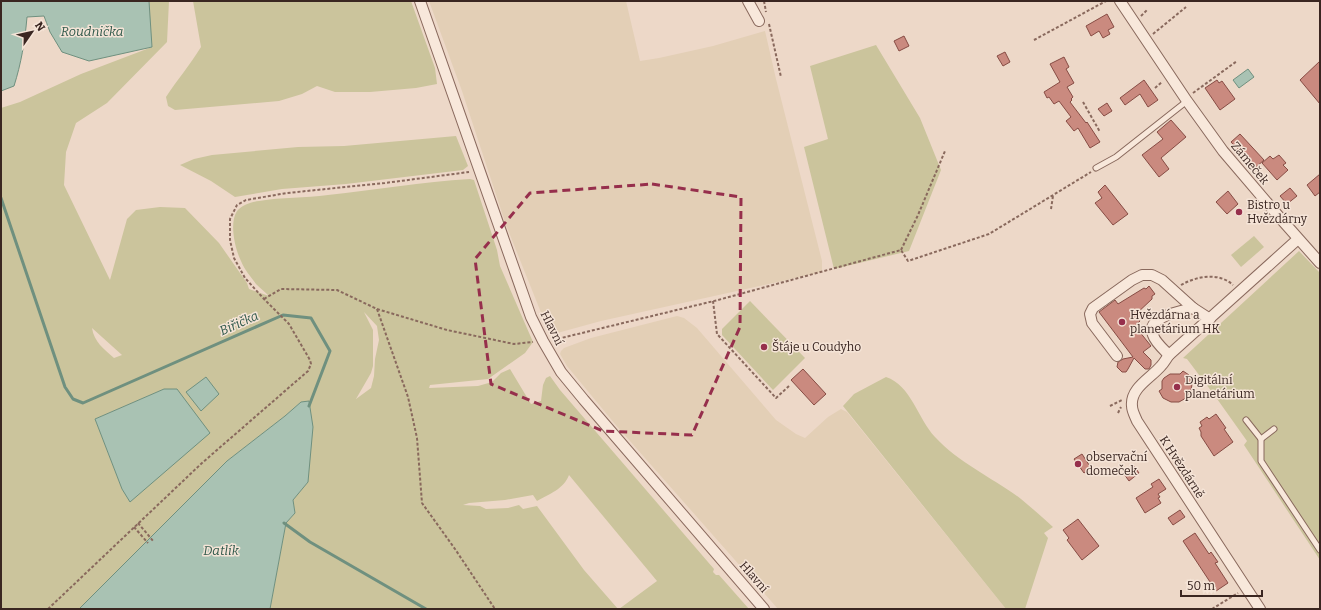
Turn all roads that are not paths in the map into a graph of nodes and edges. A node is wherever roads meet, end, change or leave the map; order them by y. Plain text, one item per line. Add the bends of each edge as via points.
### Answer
1 (420, 1) edge
2 (748, 1) edge
3 (1120, 1) edge
4 (765, 18) road end
5 (1187, 100) junction
6 (1096, 168) road end
7 (1298, 239) junction
8 (1320, 263) edge
9 (1192, 308) junction
10 (1210, 319) junction
11 (1169, 355) junction
12 (1117, 356) dead end
13 (1246, 420) dead end
14 (1274, 429) dead end
15 (1261, 439) junction
16 (1320, 550) edge
17 (764, 609) edge
18 (1260, 609) edge

1 - 17 street, Hlavní via 531,317 543,341 562,372 584,400
2 - 4 street
3 - 5 street, Zámeček
5 - 6 lane via 1116,157
5 - 7 street, Zámeček via 1223,151
7 - 8 street, Zámeček
7 - 10 street
9 - 10 street
9 - 11 street via 1168,314 1154,324 1153,336
9 - 12 street via 1162,280 1152,275 1142,275 1132,280 1092,308 1090,314 1092,323
10 - 11 street, K Hvězdárně
11 - 18 street, K Hvězdárně via 1133,394 1132,412
13 - 15 lane
14 - 15 lane
15 - 16 lane via 1261,462

